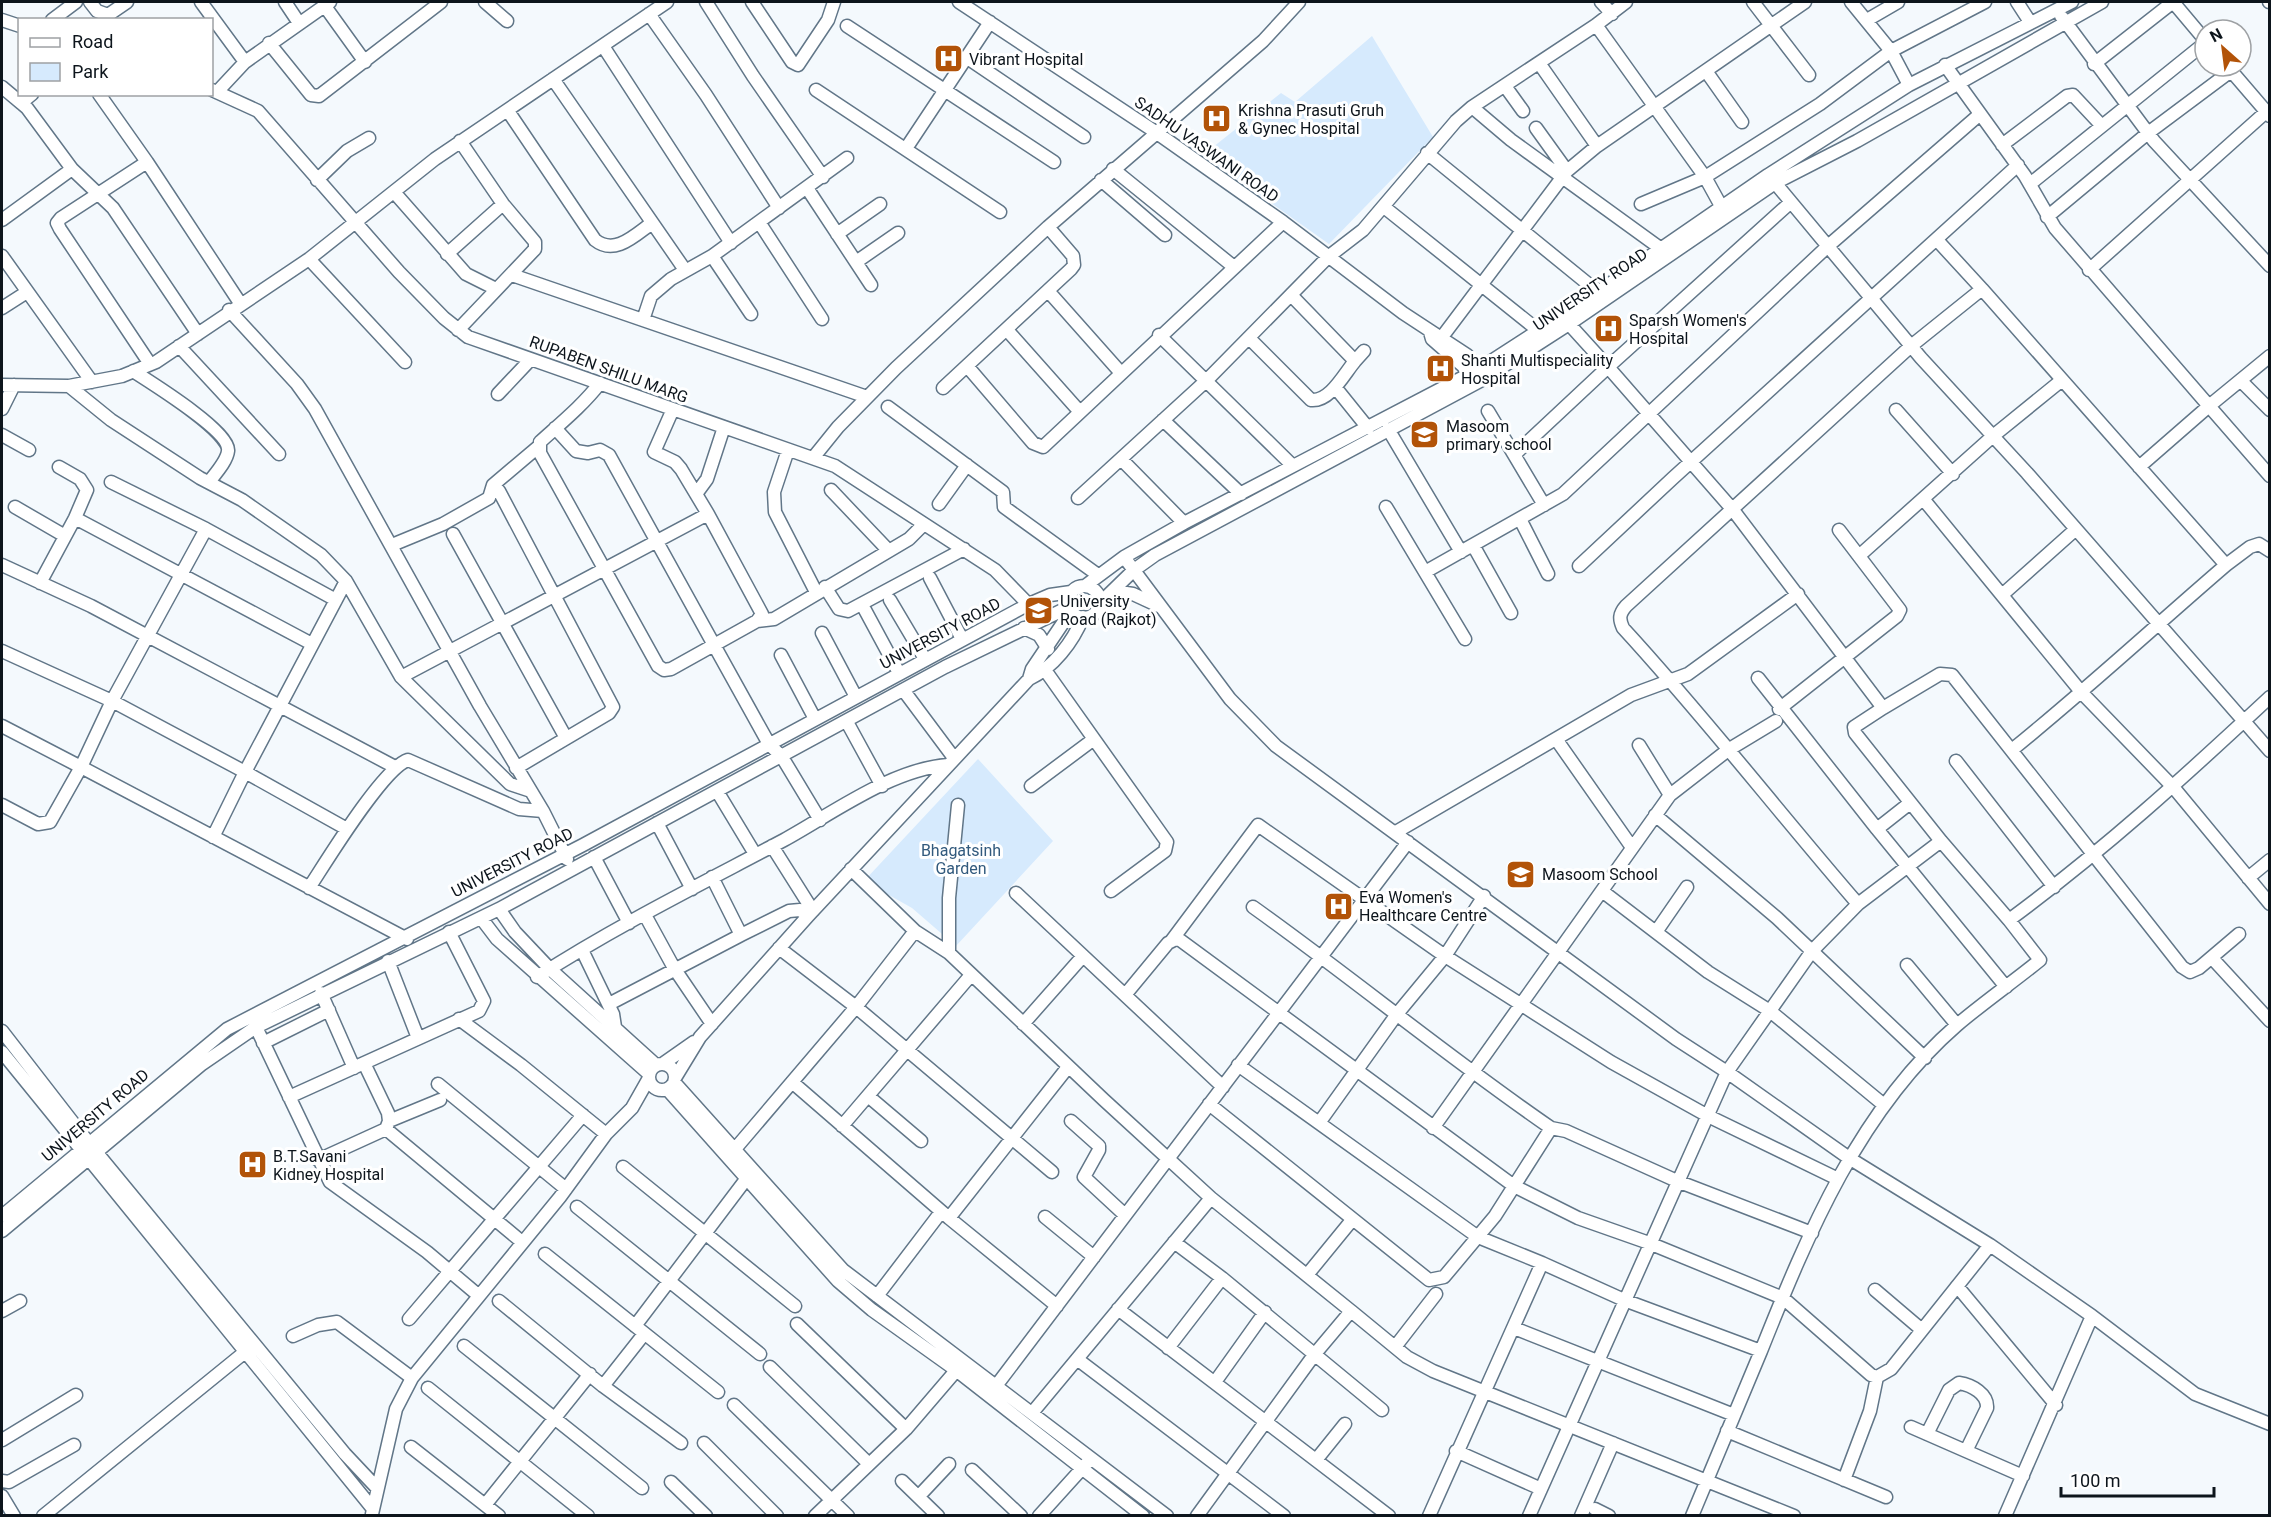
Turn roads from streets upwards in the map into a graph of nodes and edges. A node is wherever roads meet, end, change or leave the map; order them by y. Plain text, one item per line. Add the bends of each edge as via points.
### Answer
1 (76, 2) edge
2 (90, 2) edge
3 (127, 2) edge
4 (201, 2) edge
5 (285, 2) edge
6 (441, 2) edge
7 (485, 2) edge
8 (667, 2) edge
9 (706, 2) edge
10 (752, 2) edge
11 (765, 2) edge
12 (834, 2) edge
13 (959, 2) edge
14 (1299, 2) edge
15 (1601, 2) edge
16 (1626, 2) edge
17 (1753, 2) edge
18 (1805, 2) edge
19 (1851, 2) edge
20 (1898, 2) edge
21 (1984, 2) edge
22 (2017, 2) edge
23 (2072, 2) edge
24 (2102, 2) edge
25 (327, 3) edge
26 (2056, 9) junction
27 (649, 14) junction
28 (758, 14) junction
29 (1612, 14) junction
30 (55, 18) edge
31 (213, 18) edge
32 (213, 18) edge
33 (2, 20) edge
34 (1867, 20) junction
35 (507, 21) dead end
36 (299, 22) junction
37 (990, 22) junction
38 (2030, 22) junction
39 (2065, 22) junction
40 (1772, 24) junction
41 (18, 25) edge
42 (1596, 25) junction
43 (847, 26) dead end
44 (2193, 26) edge
45 (269, 43) junction
46 (603, 46) junction
47 (1891, 51) junction
48 (2193, 51) edge
49 (966, 57) junction
50 (245, 62) junction
51 (365, 62) junction
52 (1539, 63) junction
53 (2094, 64) junction
54 (1945, 65) junction
55 (1706, 71) junction
56 (1809, 75) dead end
57 (2217, 78) edge
58 (2237, 78) edge
59 (553, 79) junction
60 (1957, 84) junction
61 (1909, 85) junction
62 (1505, 86) junction
63 (2, 87) edge
64 (816, 90) dead end
65 (944, 90) junction
66 (214, 91) edge
67 (30, 96) edge
68 (100, 96) edge
69 (21, 103) junction
70 (2127, 106) junction
71 (1472, 107) junction
72 (1653, 108) junction
73 (508, 111) junction
74 (1523, 111) dead end
75 (2268, 114) edge
76 (1979, 115) junction
77 (1742, 123) dead end
78 (2102, 126) junction
79 (1536, 128) dead end
80 (1156, 133) junction
81 (2148, 133) junction
82 (1084, 137) dead end
83 (369, 138) dead end
84 (460, 141) junction
85 (2002, 145) junction
86 (1597, 146) junction
87 (907, 147) junction
88 (1427, 153) junction
89 (846, 158) dead end
90 (147, 162) junction
91 (1054, 162) dead end
92 (2018, 165) junction
93 (72, 169) junction
94 (1113, 170) junction
95 (1565, 173) junction
96 (823, 177) junction
97 (1705, 177) junction
98 (1771, 179) junction
99 (2189, 179) junction
100 (317, 180) junction
101 (1101, 180) junction
102 (2030, 184) junction
103 (807, 189) junction
104 (394, 192) junction
105 (100, 193) junction
106 (1791, 202) junction
107 (503, 204) junction
108 (880, 204) dead end
109 (1641, 204) dead end
110 (1721, 206) junction
111 (1384, 207) junction
112 (779, 208) junction
113 (1000, 212) dead end
114 (2047, 217) junction
115 (2, 220) edge
116 (759, 222) junction
117 (1282, 222) junction
118 (652, 223) junction
119 (355, 224) junction
120 (1048, 227) junction
121 (1522, 231) junction
122 (898, 233) dead end
123 (837, 234) junction
124 (1165, 235) dead end
125 (1937, 240) junction
126 (731, 243) junction
127 (1828, 246) junction
128 (1660, 248) junction
129 (447, 254) junction
130 (2, 256) edge
131 (712, 256) junction
132 (1328, 257) junction
133 (309, 259) junction
134 (856, 262) junction
135 (2270, 266) edge
136 (1234, 267) junction
137 (685, 270) junction
138 (2089, 270) junction
139 (512, 275) junction
140 (871, 285) dead end
141 (1481, 285) junction
142 (496, 289) junction
143 (1982, 289) junction
144 (27, 292) junction
145 (1049, 292) junction
146 (1598, 292) junction
147 (1291, 294) junction
148 (1872, 299) junction
149 (235, 307) junction
150 (2, 308) edge
151 (751, 314) dead end
152 (822, 319) dead end
153 (643, 320) junction
154 (1569, 324) junction
155 (458, 330) junction
156 (1007, 330) junction
157 (1539, 331) junction
158 (198, 334) junction
159 (1436, 334) junction
160 (1159, 335) junction
161 (1249, 338) junction
162 (179, 346) junction
163 (1911, 346) junction
164 (1364, 351) dead end
165 (2270, 356) edge
166 (531, 359) junction
167 (1354, 361) junction
168 (405, 362) dead end
169 (150, 364) junction
170 (967, 366) junction
171 (1608, 367) junction
172 (133, 371) junction
173 (1121, 373) junction
174 (1477, 376) junction
175 (1207, 380) junction
176 (2062, 380) junction
177 (2241, 381) junction
178 (92, 382) junction
179 (600, 383) junction
180 (8, 385) edge
181 (69, 386) junction
182 (1335, 387) junction
183 (943, 388) dead end
184 (498, 394) dead end
185 (867, 397) junction
186 (2209, 406) junction
187 (888, 407) dead end
188 (2, 409) edge
189 (673, 409) junction
190 (1896, 410) dead end
191 (2270, 410) edge
192 (1488, 411) dead end
193 (1080, 412) junction
194 (1652, 414) junction
195 (1163, 420) junction
196 (724, 427) junction
197 (555, 428) junction
198 (1368, 428) junction
199 (1388, 429) junction
200 (2, 435) edge
201 (1993, 436) junction
202 (538, 447) junction
203 (28, 450) dead end
204 (788, 450) junction
205 (279, 454) dead end
206 (1515, 454) junction
207 (813, 458) junction
208 (1122, 460) junction
209 (1692, 461) junction
210 (967, 465) junction
211 (1293, 466) junction
212 (59, 467) dead end
213 (2139, 467) junction
214 (1953, 474) junction
215 (2270, 476) edge
216 (111, 482) dead end
217 (209, 483) junction
218 (831, 490) dead end
219 (499, 491) dead end
220 (696, 494) junction
221 (1241, 494) junction
222 (1078, 498) dead end
223 (1924, 500) junction
224 (939, 504) dead end
225 (1544, 505) junction
226 (15, 507) dead end
227 (1386, 507) dead end
228 (1733, 510) junction
229 (708, 514) junction
230 (75, 518) junction
231 (1520, 519) junction
232 (1184, 523) junction
233 (924, 524) junction
234 (206, 529) junction
235 (2076, 529) junction
236 (1839, 530) dead end
237 (453, 534) dead end
238 (65, 536) junction
239 (656, 541) junction
240 (392, 545) junction
241 (1473, 545) junction
242 (964, 549) junction
243 (888, 550) junction
244 (2270, 551) edge
245 (1461, 552) junction
246 (1860, 555) junction
247 (1124, 557) junction
248 (2, 565) edge
249 (2226, 565) junction
250 (1579, 567) dead end
251 (606, 570) junction
252 (1134, 570) junction
253 (1425, 572) junction
254 (181, 574) junction
255 (1548, 574) dead end
256 (1098, 575) junction
257 (930, 578) dead end
258 (346, 581) junction
259 (39, 583) junction
260 (1085, 586) junction
261 (820, 590) junction
262 (1113, 591) junction
263 (1071, 592) junction
264 (1798, 594) junction
265 (553, 595) junction
266 (2002, 595) junction
267 (336, 600) junction
268 (890, 600) dead end
269 (1029, 604) junction
270 (1099, 604) junction
271 (1162, 608) junction
272 (1070, 609) junction
273 (865, 610) dead end
274 (1511, 613) dead end
275 (1083, 617) junction
276 (1041, 619) junction
277 (757, 621) junction
278 (503, 623) junction
279 (2158, 623) junction
280 (1024, 628) junction
281 (822, 633) dead end
282 (146, 635) junction
283 (962, 639) junction
284 (1465, 639) dead end
285 (312, 644) junction
286 (714, 645) junction
287 (1048, 649) junction
288 (2, 651) edge
289 (451, 651) junction
290 (781, 655) dead end
291 (1847, 658) junction
292 (925, 660) junction
293 (1045, 670) junction
294 (899, 673) junction
295 (401, 677) junction
296 (1758, 678) dead end
297 (1029, 679) junction
298 (1671, 680) junction
299 (904, 691) junction
300 (2082, 693) junction
301 (856, 697) junction
302 (2270, 697) edge
303 (112, 701) junction
304 (280, 705) junction
305 (1883, 708) junction
306 (1779, 709) junction
307 (815, 719) junction
308 (2243, 721) junction
309 (847, 722) junction
310 (1776, 722) dead end
311 (2, 726) edge
312 (566, 738) junction
313 (1094, 739) junction
314 (1556, 739) junction
315 (769, 744) junction
316 (1639, 746) dead end
317 (2013, 749) junction
318 (1728, 750) junction
319 (2270, 751) edge
320 (782, 757) junction
321 (951, 761) junction
322 (1956, 761) dead end
323 (81, 767) junction
324 (395, 767) junction
325 (516, 768) junction
326 (245, 772) junction
327 (882, 786) junction
328 (1031, 786) dead end
329 (2174, 788) junction
330 (531, 791) junction
331 (717, 791) junction
332 (1670, 795) junction
333 (1910, 803) junction
334 (958, 805) dead end
335 (2, 806) edge
336 (543, 811) junction
337 (1654, 815) junction
338 (820, 820) junction
339 (657, 824) junction
340 (1877, 829) junction
341 (347, 830) junction
342 (1396, 832) junction
343 (213, 837) junction
344 (1941, 841) junction
345 (1408, 842) junction
346 (772, 846) junction
347 (1631, 846) junction
348 (565, 854) junction
349 (755, 854) junction
350 (2096, 854) junction
351 (594, 857) junction
352 (2270, 860) edge
353 (1906, 867) junction
354 (572, 868) junction
355 (851, 869) junction
356 (712, 877) junction
357 (2248, 878) junction
358 (1687, 887) dead end
359 (2054, 887) junction
360 (309, 888) junction
361 (692, 889) junction
362 (1110, 891) dead end
363 (1602, 891) junction
364 (1016, 893) dead end
365 (1484, 897) junction
366 (1366, 898) junction
367 (1858, 904) junction
368 (2270, 904) edge
369 (1253, 907) dead end
370 (499, 909) junction
371 (810, 914) junction
372 (645, 915) junction
373 (481, 918) junction
374 (2009, 920) junction
375 (629, 923) junction
376 (915, 931) junction
377 (449, 932) junction
378 (1656, 932) junction
379 (2239, 934) dead end
380 (741, 935) junction
381 (402, 936) junction
382 (1172, 940) junction
383 (418, 946) junction
384 (780, 948) junction
385 (582, 950) junction
386 (1812, 951) junction
387 (1559, 952) junction
388 (949, 953) junction
389 (1083, 956) junction
390 (1321, 956) junction
391 (1445, 956) junction
392 (2212, 958) junction
393 (388, 961) junction
394 (1907, 965) dead end
395 (674, 968) junction
396 (550, 969) junction
397 (971, 975) junction
398 (537, 977) junction
399 (2006, 987) junction
400 (321, 993) junction
401 (1125, 995) junction
402 (609, 1004) junction
403 (1522, 1004) junction
404 (856, 1007) junction
405 (329, 1010) junction
406 (1770, 1011) junction
407 (1278, 1013) junction
408 (1397, 1014) junction
409 (459, 1019) junction
410 (2270, 1021) edge
411 (712, 1024) junction
412 (1023, 1024) junction
413 (1957, 1025) junction
414 (256, 1027) junction
415 (615, 1027) junction
416 (2, 1030) edge
417 (700, 1037) junction
418 (418, 1038) junction
419 (263, 1043) junction
420 (907, 1050) junction
421 (2, 1052) edge
422 (1925, 1058) junction
423 (1239, 1065) junction
424 (359, 1066) junction
425 (1068, 1067) junction
426 (654, 1070) junction
427 (1358, 1072) junction
428 (1727, 1072) junction
429 (1472, 1073) junction
430 (792, 1082) junction
431 (438, 1084) dead end
432 (669, 1084) junction
433 (1222, 1086) junction
434 (868, 1096) junction
435 (289, 1097) junction
436 (440, 1100) dead end
437 (1209, 1104) junction
438 (1884, 1105) junction
439 (632, 1108) junction
440 (583, 1115) junction
441 (1708, 1116) junction
442 (1071, 1121) dead end
443 (1319, 1123) junction
444 (387, 1125) junction
445 (842, 1126) junction
446 (1433, 1128) junction
447 (1551, 1128) junction
448 (606, 1134) junction
449 (1012, 1138) junction
450 (921, 1141) dead end
451 (735, 1149) junction
452 (87, 1150) junction
453 (1849, 1158) junction
454 (1168, 1159) junction
455 (318, 1160) junction
456 (538, 1166) junction
457 (623, 1167) dead end
458 (1052, 1172) dead end
459 (749, 1174) junction
460 (1838, 1179) junction
461 (1677, 1181) junction
462 (1514, 1186) junction
463 (566, 1189) junction
464 (1211, 1198) junction
465 (577, 1207) dead end
466 (945, 1215) junction
467 (1125, 1215) junction
468 (2, 1216) edge
469 (1045, 1217) dead end
470 (494, 1218) junction
471 (1352, 1220) junction
472 (2, 1231) edge
473 (1812, 1233) junction
474 (706, 1234) junction
475 (1478, 1237) junction
476 (522, 1242) junction
477 (1174, 1242) junction
478 (1649, 1243) junction
479 (1990, 1245) junction
480 (544, 1254) dead end
481 (1094, 1257) junction
482 (1542, 1263) junction
483 (449, 1270) junction
484 (1307, 1275) junction
485 (1222, 1278) junction
486 (671, 1281) junction
487 (1957, 1287) junction
488 (1875, 1290) dead end
489 (1436, 1294) dead end
490 (478, 1295) junction
491 (877, 1296) junction
492 (1783, 1298) junction
493 (1624, 1300) junction
494 (20, 1301) dead end
495 (500, 1301) dead end
496 (795, 1306) dead end
497 (1057, 1306) junction
498 (1118, 1309) junction
499 (2, 1311) edge
500 (1351, 1311) junction
501 (1264, 1312) junction
502 (2092, 1316) junction
503 (409, 1319) dead end
504 (798, 1324) dead end
505 (1514, 1328) junction
506 (640, 1330) junction
507 (1922, 1330) junction
508 (293, 1336) dead end
509 (464, 1346) dead end
510 (1395, 1347) junction
511 (1168, 1348) junction
512 (1761, 1351) junction
513 (245, 1352) junction
514 (760, 1354) dead end
515 (1314, 1354) junction
516 (1077, 1359) junction
517 (1598, 1362) junction
518 (960, 1366) junction
519 (770, 1367) dead end
520 (591, 1374) junction
521 (1877, 1377) junction
522 (411, 1378) junction
523 (1215, 1382) junction
524 (603, 1386) junction
525 (996, 1386) junction
526 (428, 1388) dead end
527 (718, 1392) dead end
528 (1484, 1392) junction
529 (76, 1395) dead end
530 (734, 1405) dead end
531 (2056, 1405) junction
532 (1382, 1410) dead end
533 (1032, 1413) junction
534 (1734, 1415) junction
535 (553, 1418) junction
536 (1266, 1422) junction
537 (1345, 1424) dead end
538 (1570, 1424) junction
539 (2270, 1424) edge
540 (1911, 1427) dead end
541 (906, 1429) junction
542 (1727, 1431) junction
543 (1928, 1434) junction
544 (2, 1440) edge
545 (681, 1443) dead end
546 (704, 1443) dead end
547 (1613, 1443) junction
548 (74, 1445) dead end
549 (411, 1448) dead end
550 (1456, 1451) junction
551 (1966, 1451) junction
552 (1091, 1458) junction
553 (1316, 1460) junction
554 (519, 1461) junction
555 (869, 1464) junction
556 (949, 1464) dead end
557 (1083, 1468) junction
558 (972, 1470) dead end
559 (1229, 1473) junction
560 (2023, 1476) junction
561 (1844, 1480) junction
562 (2, 1481) edge
563 (902, 1481) dead end
564 (1708, 1481) junction
565 (671, 1482) dead end
566 (377, 1488) junction
567 (642, 1488) dead end
568 (1539, 1488) junction
569 (2, 1496) edge
570 (919, 1496) junction
571 (1886, 1497) dead end
572 (831, 1499) junction
573 (485, 1505) junction
574 (1594, 1509) dead end
575 (372, 1512) edge
576 (14, 1515) edge
577 (43, 1515) edge
578 (500, 1515) edge
579 (588, 1515) edge
580 (706, 1515) edge
581 (777, 1515) edge
582 (815, 1515) edge
583 (848, 1515) edge
584 (938, 1515) edge
585 (1021, 1515) edge
586 (1039, 1515) edge
587 (1143, 1515) edge
588 (1167, 1515) edge
589 (1197, 1515) edge
590 (1284, 1515) edge
591 (1389, 1515) edge
592 (1431, 1515) edge
593 (1529, 1515) edge
594 (1581, 1515) edge
595 (1609, 1515) edge
596 (1692, 1515) edge
597 (1794, 1515) edge
598 (2006, 1515) edge

1 - 30 street
2 - 3 street via 97,11 108,15
4 - 32 street
5 - 36 street
6 - 51 street
7 - 35 street
8 - 27 street
9 - 96 street
10 - 28 street
11 - 28 street
12 - 28 street via 828,20 798,65
13 - 37 street, SADHU VASWANI ROAD
14 - 80 street via 1263,41
15 - 29 street
16 - 29 street
17 - 40 street
18 - 40 street
19 - 34 street
20 - 34 street
21 - 47 street
22 - 38 street
23 - 26 street, UNIVERSITY ROAD
24 - 39 street, UNIVERSITY ROAD
25 - 36 street
25 - 51 street
26 - 38 street, UNIVERSITY ROAD
26 - 39 street
27 - 46 street
27 - 112 street
29 - 42 street
31 - 50 street
33 - 41 street
34 - 47 street
36 - 45 street
37 - 49 street
37 - 80 street, SADHU VASWANI ROAD
38 - 54 street, UNIVERSITY ROAD
39 - 53 street
39 - 60 street, UNIVERSITY ROAD
40 - 55 street
40 - 56 street
42 - 52 street
42 - 72 street
43 - 65 street
44 - 53 street via 2173,2
45 - 50 street
45 - 51 street via 311,95 328,91
46 - 59 street
46 - 126 street
47 - 61 street
47 - 97 street via 1820,104
48 - 70 street
49 - 65 street
49 - 82 street
50 - 66 street
52 - 62 street
52 - 86 street
53 - 70 street
54 - 60 street
54 - 61 street, UNIVERSITY ROAD
55 - 72 street
55 - 77 street
57 - 81 street
58 - 75 street
59 - 73 street
59 - 118 street
60 - 76 street
60 - 98 street, UNIVERSITY ROAD via 1857,141
61 - 98 street, UNIVERSITY ROAD
62 - 71 street
62 - 74 street
63 - 69 street
64 - 87 street
65 - 87 street
65 - 91 street
66 - 100 street, RUPABEN SHILU MARG via 258,111
67 - 69 street
68 - 90 street
69 - 93 street
70 - 78 street
70 - 81 street
71 - 88 street
71 - 95 street via 1511,140
72 - 86 street
72 - 97 street
73 - 84 street
73 - 118 street via 547,173 603,247 613,248
75 - 99 street
76 - 85 street
76 - 127 street
78 - 85 street via 2078,99 2067,96
78 - 102 street
79 - 95 street
80 - 94 street
80 - 117 street, SADHU VASWANI ROAD
81 - 99 street
81 - 114 street
83 - 100 street via 347,151
84 - 104 street
84 - 107 street
85 - 92 street
86 - 95 street
87 - 113 street
88 - 111 street
88 - 121 street
89 - 96 street
90 - 105 street
90 - 149 street
92 - 102 street
92 - 125 street
93 - 105 street
93 - 115 street
94 - 101 street
94 - 136 street
95 - 121 street
95 - 128 street
96 - 103 street
97 - 109 street
97 - 110 street
98 - 106 street
98 - 110 street, UNIVERSITY ROAD
98 - 154 street, UNIVERSITY ROAD
99 - 135 street
99 - 138 street
100 - 119 street, RUPABEN SHILU MARG
101 - 120 street
101 - 124 street
102 - 114 street
103 - 112 street
103 - 123 street
104 - 119 street
104 - 129 street
105 - 158 street
105 - 169 street via 57,223
106 - 127 street
106 - 171 street
107 - 129 street
107 - 139 street via 535,242 535,249
108 - 123 street
110 - 128 street, UNIVERSITY ROAD
111 - 132 street
111 - 141 street
112 - 116 street
114 - 138 street
116 - 126 street
116 - 152 street
117 - 132 street, SADHU VASWANI ROAD
117 - 136 street
118 - 137 street
119 - 133 street
119 - 155 street, RUPABEN SHILU MARG
120 - 145 street via 1075,260
120 - 185 street
121 - 141 street
121 - 146 street
122 - 134 street
123 - 134 street
125 - 143 street
125 - 148 street
126 - 131 street
127 - 148 street
127 - 194 street
128 - 146 street, UNIVERSITY ROAD
129 - 142 street via 466,274
130 - 144 street
131 - 137 street
131 - 151 street
132 - 147 street
132 - 159 street, SADHU VASWANI ROAD
133 - 149 street
133 - 168 street
134 - 140 street
136 - 160 street
137 - 153 street via 651,296
138 - 186 street
139 - 142 street
139 - 153 street
141 - 157 street
141 - 159 street
142 - 155 street
143 - 163 street
143 - 176 street
144 - 150 street
144 - 178 street
145 - 156 street
145 - 173 street
146 - 157 street, UNIVERSITY ROAD
147 - 161 street
147 - 167 street
148 - 163 street
148 - 209 street
149 - 158 street
149 - 240 street via 315,410
153 - 185 street
154 - 171 street
154 - 174 street, UNIVERSITY ROAD
155 - 166 street, RUPABEN SHILU MARG
156 - 170 street
156 - 193 street
157 - 174 street, UNIVERSITY ROAD
158 - 162 street
159 - 174 street, SADHU VASWANI ROAD via 1432,339
160 - 173 street
160 - 175 street
161 - 175 street
161 - 182 street via 1311,400 1317,401
162 - 169 street
162 - 205 street
163 - 201 street
163 - 228 street
164 - 167 street
165 - 177 street
166 - 179 street, RUPABEN SHILU MARG
166 - 184 street
167 - 182 street
169 - 172 street
170 - 183 street
170 - 193 street via 1037,447 1047,445
171 - 194 street
171 - 206 street
172 - 178 street
172 - 217 street via 204,421 229,447
173 - 193 street
174 - 198 street, UNIVERSITY ROAD
174 - 199 street, UNIVERSITY ROAD
175 - 195 street
175 - 211 street
176 - 201 street
176 - 213 street
177 - 186 street
177 - 191 street
178 - 181 street
179 - 189 street, RUPABEN SHILU MARG
179 - 197 street
180 - 181 street
180 - 188 street
181 - 217 street via 111,420
182 - 198 street
185 - 207 street
186 - 213 street
186 - 215 street
187 - 210 street
189 - 196 street, RUPABEN SHILU MARG
189 - 220 street via 654,452 675,462
190 - 214 street
192 - 206 street
194 - 209 street
194 - 225 street via 1563,494
195 - 208 street
195 - 221 street
196 - 204 street, RUPABEN SHILU MARG
196 - 220 street via 707,479
197 - 202 street
197 - 239 street via 576,452 606,450
198 - 211 street, UNIVERSITY ROAD
199 - 245 street
199 - 252 street, UNIVERSITY ROAD
200 - 203 street
201 - 214 street
201 - 235 street
202 - 240 street via 493,485 489,498 443,524
202 - 251 street
204 - 207 street, RUPABEN SHILU MARG
204 - 261 street via 772,502
206 - 225 street
207 - 233 street, RUPABEN SHILU MARG via 835,466
208 - 222 street
208 - 232 street
209 - 228 street
209 - 250 street
210 - 224 street
210 - 256 street via 1003,492 1004,507
211 - 221 street, UNIVERSITY ROAD
212 - 230 street via 80,479 87,490
213 - 249 street
214 - 223 street
216 - 234 street
217 - 258 street via 274,521 321,555
218 - 243 street
219 - 265 street
220 - 229 street
221 - 232 street, UNIVERSITY ROAD
223 - 246 street
223 - 266 street
225 - 231 street
226 - 238 street
227 - 253 street
228 - 264 street
228 - 298 street via 1620,612 1623,628
229 - 239 street
229 - 277 street via 761,609
230 - 238 street
230 - 254 street
231 - 241 street
231 - 255 street
232 - 247 street, UNIVERSITY ROAD
233 - 242 street, RUPABEN SHILU MARG
233 - 243 street via 909,540
234 - 254 street
234 - 267 street
235 - 266 street
235 - 279 street
236 - 246 street
237 - 278 street
238 - 259 street
239 - 251 street
239 - 286 street
240 - 289 street
241 - 245 street
241 - 274 street
242 - 261 street via 848,611 839,609
242 - 269 street, RUPABEN SHILU MARG via 995,570
243 - 261 street
244 - 249 street via 2259,544
245 - 253 street
246 - 291 street via 1900,610
247 - 252 street
247 - 256 street, UNIVERSITY ROAD
248 - 259 street
249 - 279 street
251 - 265 street
251 - 286 street via 658,666 671,669
252 - 262 street, UNIVERSITY ROAD
252 - 271 street
253 - 284 street
254 - 282 street
254 - 285 street
256 - 260 street, UNIVERSITY ROAD
257 - 283 street
258 - 267 street
258 - 295 street
259 - 282 street
260 - 263 street
260 - 270 street via 1095,590
261 - 277 street via 774,619
262 - 270 street, UNIVERSITY ROAD
262 - 271 street via 1133,594
263 - 269 street, UNIVERSITY ROAD
263 - 272 street
264 - 291 street
264 - 298 street via 1706,662
265 - 278 street
265 - 312 street via 613,707
266 - 300 street
267 - 285 street
268 - 292 street
269 - 276 street, RUPABEN SHILU MARG
269 - 283 street, UNIVERSITY ROAD
270 - 275 street via 1094,614
271 - 342 street via 1252,724 1276,746
272 - 275 street
272 - 276 street, UNIVERSITY ROAD
272 - 287 street
273 - 294 street
275 - 293 street via 1071,640
276 - 280 street, UNIVERSITY ROAD
277 - 286 street
278 - 289 street
278 - 312 street
279 - 300 street
279 - 308 street
280 - 287 street via 1039,635
280 - 299 street, UNIVERSITY ROAD
281 - 301 street
282 - 303 street
282 - 304 street
283 - 292 street, UNIVERSITY ROAD
285 - 304 street
286 - 315 street
287 - 297 street
288 - 303 street
289 - 295 street
289 - 325 street
290 - 307 street
291 - 305 street
291 - 306 street
292 - 294 street, UNIVERSITY ROAD
293 - 297 street
293 - 313 street
294 - 301 street, UNIVERSITY ROAD
295 - 330 street via 510,784
296 - 306 street
297 - 321 street
298 - 314 street via 1631,695
298 - 318 street
299 - 309 street, UNIVERSITY ROAD
299 - 321 street
300 - 317 street
300 - 329 street
301 - 307 street, UNIVERSITY ROAD
302 - 308 street
303 - 323 street
303 - 326 street
304 - 324 street
304 - 326 street
305 - 317 street via 1947,673
305 - 333 street via 1858,722 1855,733
306 - 340 street
307 - 315 street, UNIVERSITY ROAD
308 - 319 street
308 - 329 street
309 - 320 street, UNIVERSITY ROAD
309 - 327 street
310 - 318 street
311 - 323 street
312 - 325 street
313 - 328 street
313 - 362 street via 1162,832 1168,847
314 - 342 street
314 - 347 street
315 - 320 street
315 - 348 street, UNIVERSITY ROAD
316 - 332 street
317 - 350 street
318 - 332 street
318 - 367 street
320 - 331 street, UNIVERSITY ROAD
320 - 338 street
321 - 327 street via 926,766
321 - 355 street
322 - 359 street
323 - 335 street via 50,822 38,824
323 - 343 street
324 - 336 street via 412,761 519,809
324 - 341 street
325 - 330 street
326 - 341 street
326 - 343 street
327 - 338 street
329 - 350 street
329 - 357 street
330 - 336 street
331 - 339 street, UNIVERSITY ROAD
331 - 349 street
332 - 337 street
333 - 340 street
333 - 344 street
334 - 388 street via 949,898
336 - 348 street
337 - 347 street
337 - 386 street via 1729,875
338 - 346 street
339 - 351 street, UNIVERSITY ROAD
339 - 361 street
340 - 353 street
341 - 360 street
342 - 345 street
343 - 360 street
344 - 353 street
344 - 374 street
345 - 365 street
345 - 366 street
346 - 349 street
346 - 371 street
347 - 363 street
348 - 354 street
348 - 381 street, UNIVERSITY ROAD
349 - 356 street
350 - 359 street
350 - 392 street via 2182,967 2190,972
351 - 354 street, UNIVERSITY ROAD
351 - 375 street
352 - 357 street
353 - 367 street
353 - 399 street
354 - 370 street, UNIVERSITY ROAD
355 - 371 street
355 - 376 street
356 - 361 street
356 - 380 street
357 - 368 street
358 - 378 street
359 - 374 street
360 - 381 street
361 - 372 street
363 - 378 street
363 - 387 street
364 - 389 street
365 - 387 street
365 - 391 street
366 - 382 street via 1258,825
366 - 390 street
366 - 391 street
367 - 386 street
369 - 390 street
370 - 373 street, UNIVERSITY ROAD
370 - 396 street
371 - 380 street via 789,911
371 - 384 street
372 - 375 street
372 - 395 street
373 - 377 street, UNIVERSITY ROAD
373 - 398 street
374 - 399 street via 2040,960
375 - 385 street
376 - 388 street
376 - 404 street
377 - 383 street, UNIVERSITY ROAD
377 - 409 street via 484,1000 479,1011
378 - 406 street via 1708,972
379 - 392 street
380 - 395 street
381 - 383 street
381 - 452 street, UNIVERSITY ROAD via 227,1029
382 - 401 street
382 - 407 street via 1184,942
383 - 393 street, UNIVERSITY ROAD
384 - 404 street
384 - 411 street
385 - 396 street
385 - 402 street
386 - 406 street
386 - 422 street
387 - 403 street
387 - 428 street via 1649,1021
388 - 397 street
389 - 401 street
389 - 412 street
390 - 407 street
390 - 408 street
391 - 403 street
391 - 408 street
392 - 410 street
393 - 400 street, UNIVERSITY ROAD
393 - 418 street
394 - 413 street
395 - 402 street
395 - 411 street
396 - 398 street
396 - 415 street
397 - 412 street
397 - 420 street
398 - 426 street
399 - 413 street
400 - 405 street
400 - 414 street, UNIVERSITY ROAD
401 - 433 street
402 - 415 street
403 - 429 street
403 - 441 street via 1611,1062
404 - 420 street
404 - 430 street
405 - 419 street
405 - 424 street
406 - 428 street
406 - 438 street
407 - 423 street
407 - 427 street
408 - 427 street
408 - 429 street
409 - 418 street
409 - 440 street
411 - 417 street
412 - 425 street
413 - 422 street
414 - 419 street
414 - 452 street, UNIVERSITY ROAD
415 - 426 street
416 - 452 street
417 - 426 street
417 - 432 street
418 - 424 street
419 - 435 street
420 - 434 street
420 - 449 street
421 - 452 street
422 - 438 street
423 - 433 street
423 - 443 street
424 - 435 street
424 - 444 street
425 - 449 street
425 - 454 street
426 - 432 street via 653,1086
426 - 432 street via 671,1067
426 - 439 street
427 - 443 street
427 - 446 street
428 - 441 street
428 - 453 street
429 - 446 street
429 - 447 street
430 - 445 street
430 - 451 street
431 - 456 street
432 - 439 street
432 - 451 street
432 - 459 street
433 - 437 street
434 - 445 street
434 - 450 street
435 - 455 street
436 - 444 street
437 - 454 street
437 - 471 street
438 - 453 street
439 - 448 street
440 - 448 street
440 - 456 street
441 - 460 street
441 - 461 street
442 - 467 street via 1100,1150 1084,1177
443 - 475 street
444 - 455 street
444 - 470 street
445 - 466 street
446 - 462 street
447 - 461 street via 1566,1131
447 - 462 street
448 - 463 street
449 - 458 street
449 - 466 street
451 - 459 street
452 - 468 street, UNIVERSITY ROAD
452 - 472 street
452 - 513 street
452 - 566 street
453 - 460 street
453 - 479 street
454 - 464 street
454 - 467 street
455 - 483 street via 330,1182
456 - 463 street
456 - 470 street
457 - 474 street
459 - 474 street
459 - 491 street via 824,1251
459 - 518 street via 838,1281 872,1310
460 - 473 street
461 - 473 street
461 - 478 street
462 - 475 street
462 - 478 street via 1578,1218
463 - 476 street
464 - 477 street
464 - 484 street
465 - 486 street
466 - 491 street
466 - 497 street
467 - 481 street
469 - 481 street
470 - 476 street
470 - 483 street
471 - 475 street via 1430,1280 1444,1277
471 - 484 street
473 - 492 street
474 - 486 street
474 - 496 street
475 - 482 street
476 - 490 street
477 - 485 street
477 - 498 street
478 - 492 street
478 - 493 street
479 - 487 street
479 - 502 street
480 - 506 street
481 - 497 street
482 - 493 street
482 - 505 street
483 - 490 street
483 - 503 street
484 - 500 street
485 - 501 street
485 - 511 street
486 - 506 street
486 - 514 street
487 - 507 street
487 - 531 street
488 - 507 street
489 - 510 street
490 - 522 street
491 - 518 street
492 - 512 street
492 - 521 street via 1865,1371
493 - 512 street
493 - 517 street
494 - 499 street
495 - 520 street
497 - 525 street
498 - 511 street
498 - 516 street
500 - 510 street
500 - 515 street
501 - 515 street
501 - 523 street
502 - 531 street
502 - 539 street via 2195,1394
504 - 541 street
505 - 517 street
505 - 528 street
506 - 524 street
506 - 527 street
507 - 521 street via 1891,1369
508 - 522 street via 337,1322
509 - 535 street
510 - 528 street via 1433,1371
511 - 523 street
512 - 534 street
513 - 575 street
513 - 577 street
515 - 532 street
515 - 536 street
516 - 533 street
516 - 559 street
517 - 534 street
517 - 538 street
518 - 525 street
518 - 541 street
518 - 557 street
519 - 555 street
520 - 524 street
520 - 535 street
521 - 561 street via 1870,1411
522 - 566 street via 396,1409
523 - 536 street
524 - 545 street
525 - 533 street
526 - 554 street
528 - 538 street
528 - 550 street
529 - 544 street
530 - 572 street
531 - 560 street
533 - 552 street
534 - 542 street
535 - 554 street
535 - 567 street
536 - 553 street
536 - 559 street
537 - 553 street
538 - 547 street
538 - 568 street
540 - 543 street
541 - 555 street
542 - 561 street
542 - 564 street
543 - 551 street
543 - 551 street via 1949,1390 1964,1384 1988,1401
546 - 581 street
547 - 564 street
547 - 594 street
548 - 562 street via 9,1482
549 - 573 street
550 - 568 street
550 - 592 street
551 - 560 street
552 - 557 street
552 - 588 street
553 - 591 street
554 - 573 street
554 - 579 street
555 - 572 street
556 - 570 street
557 - 586 street
557 - 587 street
558 - 585 street
559 - 589 street
559 - 590 street
560 - 598 street
561 - 571 street
563 - 570 street
564 - 596 street
564 - 597 street
565 - 580 street
566 - 575 street
568 - 593 street
569 - 576 street
570 - 584 street
572 - 582 street
572 - 583 street
573 - 578 street
574 - 595 street

